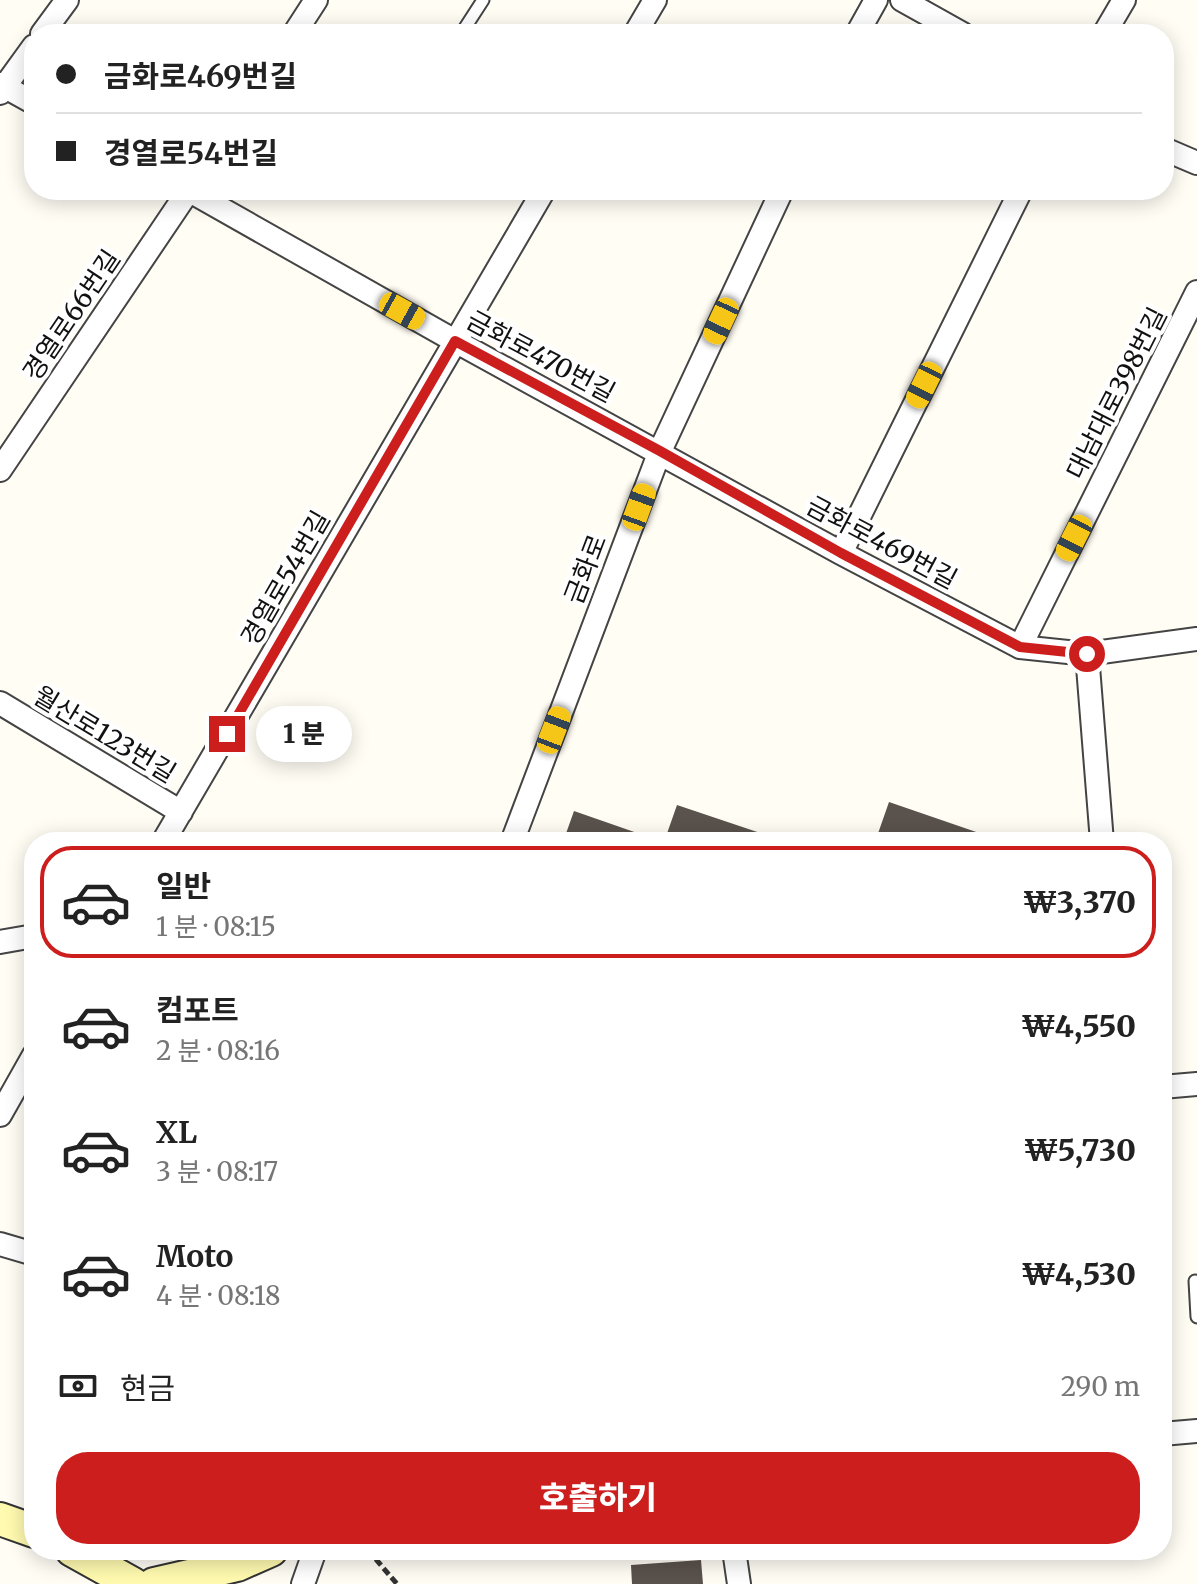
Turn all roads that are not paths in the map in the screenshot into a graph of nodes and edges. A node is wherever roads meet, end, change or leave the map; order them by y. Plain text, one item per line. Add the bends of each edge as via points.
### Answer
1 (67, 0) edge
2 (316, 0) edge
3 (483, 0) edge
4 (655, 0) edge
5 (876, 0) edge
6 (902, 0) edge
7 (1124, 0) edge
8 (49, 24) edge
9 (300, 24) edge
10 (467, 24) edge
11 (641, 24) edge
12 (863, 24) edge
13 (945, 24) edge
14 (1110, 24) edge
15 (24, 59) edge
16 (2, 88) edge
17 (24, 98) edge
18 (1174, 153) edge
19 (1197, 163) edge
20 (181, 200) edge
21 (206, 200) edge
22 (538, 200) edge
23 (777, 200) edge
24 (1016, 200) edge
25 (1197, 292) edge
26 (455, 341) junction
27 (660, 451) junction
28 (0, 470) edge
29 (841, 553) junction
30 (1197, 639) edge
31 (1020, 647) junction
32 (1087, 654) junction
33 (0, 703) edge
34 (181, 812) junction
35 (169, 832) edge
36 (516, 832) edge
37 (1101, 832) edge
38 (24, 938) edge
39 (0, 942) edge
40 (24, 1073) edge
41 (1197, 1084) edge
42 (1172, 1086) edge
43 (0, 1115) edge
44 (0, 1244) edge
45 (24, 1251) edge
46 (1195, 1281) edge
47 (1197, 1317) edge
48 (1197, 1431) edge
49 (1172, 1433) edge
50 (0, 1519) edge
51 (24, 1527) edge
52 (90, 1560) edge
53 (248, 1560) edge
54 (311, 1560) edge
55 (735, 1560) edge
56 (133, 1584) edge
57 (154, 1584) edge
58 (303, 1584) edge
59 (739, 1584) edge

1 - 8 street
2 - 9 street
3 - 10 lane
4 - 11 street
5 - 12 street
6 - 13 street
7 - 14 street
15 - 16 street
16 - 17 street
18 - 19 street
20 - 28 street, 경열로66번길
21 - 26 street, 금화로470번길
22 - 26 street, 경열로54번길
23 - 27 street, 금화로
24 - 29 street
25 - 31 street, 대남대로398번길
26 - 27 street, 금화로470번길
26 - 34 street, 경열로54번길
27 - 29 street, 금화로469번길
27 - 36 street, 금화로
29 - 31 street, 금화로469번길
30 - 32 street, 금화로469번길
31 - 32 street, 금화로469번길
32 - 37 street
33 - 34 street, 월산로123번길
34 - 35 street, 경열로54번길
38 - 39 street
40 - 43 street
41 - 42 street
44 - 45 street
46 - 47 lane
48 - 49 street
50 - 51 street
52 - 56 street
53 - 57 street
54 - 58 street
55 - 59 street

